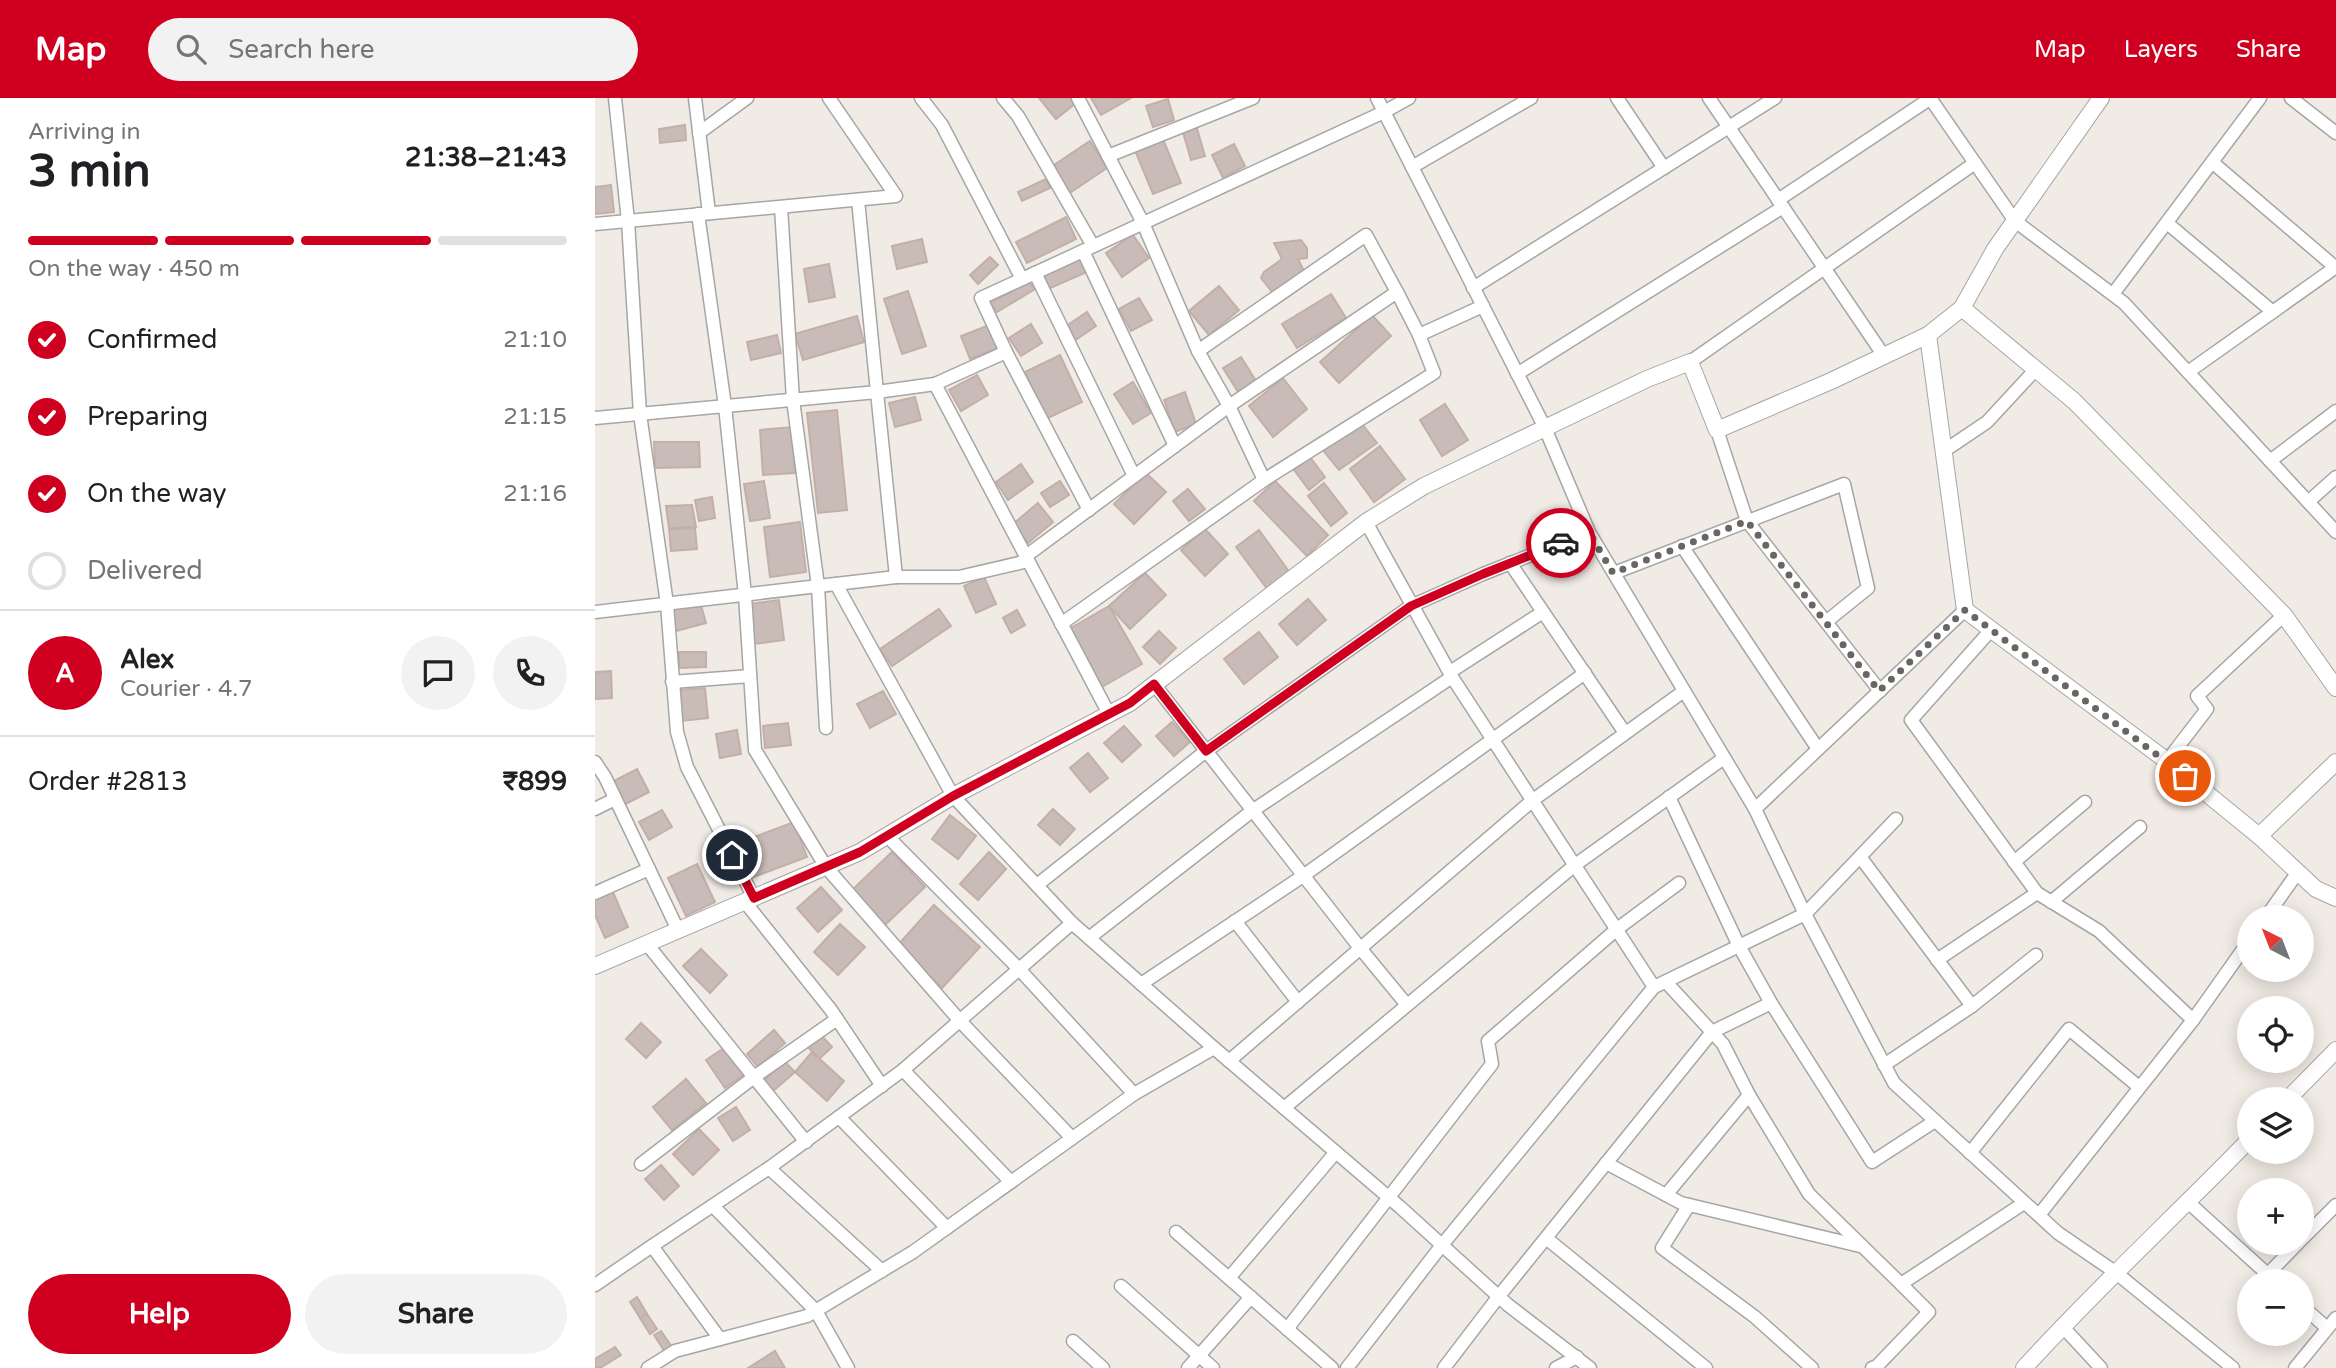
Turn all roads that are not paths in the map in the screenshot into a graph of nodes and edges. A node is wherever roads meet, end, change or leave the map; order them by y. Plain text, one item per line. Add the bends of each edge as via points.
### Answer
1 (615, 98) edge
2 (695, 98) edge
3 (747, 98) edge
4 (829, 98) edge
5 (921, 98) edge
6 (1003, 98) edge
7 (1078, 98) edge
8 (1377, 98) edge
9 (1409, 98) edge
10 (1531, 98) edge
11 (1617, 98) edge
12 (1709, 98) edge
13 (1775, 98) edge
14 (1930, 98) edge
15 (2101, 98) edge
16 (2260, 98) edge
17 (2291, 98) edge
18 (1247, 99) edge
19 (1384, 112) junction
20 (1729, 128) junction
21 (699, 133) junction
22 (2336, 133) edge
23 (1108, 156) junction
24 (2212, 162) junction
25 (1975, 163) junction
26 (1412, 167) junction
27 (1664, 168) junction
28 (858, 200) junction
29 (1781, 204) junction
30 (781, 207) junction
31 (704, 214) junction
32 (628, 221) junction
33 (2015, 221) junction
34 (1143, 223) junction
35 (2167, 223) junction
36 (595, 224) edge
37 (1088, 248) junction
38 (2336, 267) edge
39 (1824, 268) junction
40 (1035, 273) junction
41 (1022, 279) junction
42 (1473, 288) junction
43 (1397, 292) junction
44 (2113, 294) junction
45 (1483, 306) junction
46 (1962, 308) junction
47 (2273, 312) junction
48 (1419, 335) junction
49 (1928, 335) junction
50 (1198, 351) junction
51 (1006, 352) junction
52 (1884, 356) junction
53 (1690, 362) junction
54 (2036, 369) junction
55 (2189, 372) junction
56 (1517, 374) junction
57 (936, 384) junction
58 (877, 392) junction
59 (793, 400) junction
60 (725, 406) junction
61 (1229, 406) junction
62 (2336, 411) edge
63 (640, 414) junction
64 (595, 418) edge
65 (1545, 428) junction
66 (1717, 430) junction
67 (1175, 446) junction
68 (1944, 451) junction
69 (2270, 461) junction
70 (1134, 476) junction
71 (2336, 477) edge
72 (1264, 480) junction
73 (2308, 502) junction
74 (1089, 510) junction
75 (1747, 521) junction
76 (1366, 522) junction
77 (1589, 532) junction
78 (2336, 532) edge
79 (1682, 546) junction
80 (1027, 558) junction
81 (1510, 563) junction
82 (1613, 573) junction
83 (897, 577) junction
84 (836, 584) junction
85 (818, 586) junction
86 (745, 594) junction
87 (667, 604) junction
88 (1411, 606) junction
89 (1965, 610) junction
90 (595, 612) edge
91 (1543, 612) junction
92 (2284, 615) junction
93 (1827, 621) junction
94 (1061, 624) junction
95 (1991, 630) junction
96 (1585, 673) junction
97 (1451, 674) junction
98 (750, 676) junction
99 (672, 682) junction
100 (1154, 684) junction
101 (2336, 688) edge
102 (1684, 691) junction
103 (1879, 691) junction
104 (1109, 714) junction
105 (826, 728) dead end
106 (1625, 733) junction
107 (1493, 739) junction
108 (1818, 749) junction
109 (1206, 751) junction
110 (1724, 758) junction
111 (2167, 761) junction
112 (595, 762) edge
113 (2336, 762) edge
114 (953, 796) junction
115 (1669, 797) junction
116 (615, 799) junction
117 (1533, 800) junction
118 (2085, 802) dead end
119 (595, 809) edge
120 (1755, 809) junction
121 (1252, 811) junction
122 (1896, 819) dead end
123 (2140, 827) dead end
124 (887, 836) junction
125 (2259, 836) junction
126 (1861, 858) junction
127 (2014, 862) junction
128 (1575, 865) junction
129 (826, 867) junction
130 (649, 869) junction
131 (2298, 872) junction
132 (1303, 876) junction
133 (1679, 883) dead end
134 (1037, 886) junction
135 (595, 893) edge
136 (2037, 893) junction
137 (2336, 898) edge
138 (750, 900) junction
139 (2051, 902) junction
140 (2275, 905) edge
141 (1805, 914) junction
142 (1235, 921) junction
143 (1072, 923) junction
144 (1617, 929) junction
145 (678, 930) junction
146 (1089, 938) junction
147 (647, 944) junction
148 (1739, 946) junction
149 (1360, 948) junction
150 (2035, 955) dead end
151 (2237, 958) edge
152 (1937, 960) junction
153 (595, 966) edge
154 (1019, 969) junction
155 (1141, 984) junction
156 (1660, 984) junction
157 (1298, 1002) junction
158 (1771, 1003) junction
159 (1407, 1005) junction
160 (1972, 1006) junction
161 (837, 1018) junction
162 (2193, 1020) junction
163 (960, 1021) junction
164 (1712, 1032) junction
165 (1214, 1048) junction
166 (2336, 1050) edge
167 (1229, 1061) junction
168 (1884, 1065) junction
169 (903, 1070) junction
170 (754, 1077) junction
171 (882, 1086) junction
172 (2139, 1087) junction
173 (2300, 1087) edge
174 (1134, 1094) junction
175 (1749, 1095) junction
176 (1284, 1108) junction
177 (839, 1117) junction
178 (1935, 1121) junction
179 (1072, 1138) junction
180 (806, 1142) junction
181 (1336, 1152) junction
182 (2237, 1152) edge
183 (1970, 1153) junction
184 (1606, 1163) junction
185 (641, 1164) dead end
186 (769, 1168) junction
187 (1011, 1182) junction
188 (1666, 1195) junction
189 (1389, 1198) junction
190 (2188, 1202) junction
191 (2024, 1203) junction
192 (1689, 1205) junction
193 (2336, 1205) edge
194 (713, 1206) junction
195 (2039, 1216) junction
196 (2314, 1227) edge
197 (947, 1228) junction
198 (1176, 1232) dead end
199 (1546, 1238) junction
200 (1443, 1245) junction
201 (652, 1246) junction
202 (1863, 1247) junction
203 (2289, 1255) edge
204 (2261, 1269) edge
205 (2278, 1269) edge
206 (882, 1271) junction
207 (2115, 1272) junction
208 (1229, 1278) junction
209 (595, 1284) edge
210 (1901, 1284) junction
211 (1121, 1286) dead end
212 (1499, 1296) junction
213 (1251, 1297) junction
214 (815, 1311) junction
215 (2314, 1313) edge
216 (2332, 1323) edge
217 (2062, 1326) junction
218 (1287, 1329) junction
219 (720, 1339) junction
220 (1073, 1341) dead end
221 (1199, 1355) junction
222 (1577, 1357) junction
223 (652, 1367) edge
224 (849, 1368) edge
225 (1103, 1368) edge
226 (1188, 1368) edge
227 (1213, 1368) edge
228 (1332, 1368) edge
229 (1347, 1368) edge
230 (1444, 1368) edge
231 (1556, 1368) edge
232 (1590, 1368) edge
233 (1706, 1368) edge
234 (1812, 1368) edge
235 (1872, 1368) edge
236 (2024, 1368) edge
237 (2101, 1368) edge
238 (2233, 1368) edge
239 (2295, 1368) edge

1 - 32 street
2 - 21 street
3 - 21 street
4 - 28 street via 896,196
5 - 41 street via 942,125
6 - 37 street via 1018,116
7 - 23 street
8 - 19 street
9 - 19 street
10 - 26 street
11 - 27 street
12 - 20 street
13 - 20 street
14 - 25 street
14 - 29 street
15 - 33 street
16 - 24 street
17 - 22 street
18 - 23 street
19 - 26 street
19 - 34 street
20 - 27 street
20 - 29 street
21 - 31 street
23 - 34 street
24 - 35 street
24 - 38 street
25 - 33 street
25 - 39 street
26 - 42 street
27 - 42 street
28 - 30 street
28 - 58 street
29 - 39 street
29 - 56 street
30 - 31 street
30 - 59 street
31 - 32 street
31 - 60 street
32 - 36 street
32 - 63 street
33 - 44 street
33 - 46 street
34 - 37 street
34 - 50 street
35 - 44 street
35 - 47 street
37 - 40 street
37 - 67 street
38 - 47 street
39 - 52 street
39 - 53 street
40 - 41 street
40 - 70 street
41 - 51 street via 981,298
42 - 45 street
43 - 48 street
43 - 50 street via 1366,235
43 - 61 street
44 - 55 street
45 - 48 street
45 - 56 street
46 - 49 street
46 - 54 street
47 - 55 street
48 - 72 street via 1434,373
49 - 52 street
49 - 68 street
50 - 61 street
51 - 57 street
51 - 74 street
52 - 66 street
53 - 65 street
53 - 66 street
54 - 68 street via 1986,422
54 - 92 street via 2074,401
55 - 69 street
56 - 65 street
57 - 58 street
57 - 80 street
58 - 59 street
58 - 83 street
59 - 60 street
59 - 85 street
60 - 63 street
60 - 86 street
61 - 67 street
61 - 72 street
62 - 69 street
63 - 64 street
63 - 87 street
65 - 76 street via 1423,486
65 - 77 street
66 - 75 street
67 - 70 street
68 - 89 street
69 - 73 street
70 - 74 street
71 - 73 street
72 - 94 street
73 - 78 street
74 - 80 street
75 - 79 street
75 - 93 street
75 - 93 street via 1843,484 1868,587
76 - 88 street
76 - 100 street
77 - 81 street
77 - 82 street
79 - 82 street
79 - 108 street
80 - 83 street via 959,577
80 - 94 street
81 - 88 street
81 - 91 street
82 - 102 street
83 - 84 street
84 - 85 street
84 - 114 street
85 - 86 street
85 - 105 street
86 - 87 street
86 - 98 street
87 - 90 street
87 - 99 street
88 - 97 street
88 - 109 street
89 - 95 street
89 - 103 street
91 - 96 street
91 - 97 street
92 - 101 street
92 - 111 street via 2197,696 2207,709
93 - 103 street
94 - 104 street
95 - 111 street
95 - 127 street via 1911,720
96 - 106 street
96 - 107 street
97 - 107 street
97 - 121 street
98 - 99 street
98 - 129 street via 755,750
99 - 138 street via 677,732 687,767
100 - 104 street
100 - 109 street
102 - 106 street
102 - 110 street
103 - 108 street
104 - 114 street
106 - 117 street
107 - 117 street
107 - 132 street
108 - 120 street
109 - 121 street
109 - 134 street
110 - 115 street
110 - 120 street
111 - 125 street
112 - 116 street
113 - 125 street
114 - 124 street
114 - 134 street
115 - 128 street
115 - 148 street
116 - 119 street
116 - 130 street
117 - 128 street
117 - 149 street
118 - 127 street
120 - 141 street
121 - 132 street
121 - 146 street
122 - 126 street
123 - 139 street
124 - 129 street
124 - 154 street
125 - 131 street
126 - 141 street
126 - 152 street
127 - 136 street
128 - 144 street
128 - 159 street
129 - 138 street
129 - 163 street
130 - 135 street
130 - 145 street
131 - 137 street via 2316,889
131 - 140 street
132 - 142 street
132 - 149 street
133 - 144 street
134 - 143 street
136 - 139 street
136 - 152 street
138 - 145 street
138 - 161 street
139 - 162 street via 2099,931
141 - 148 street
141 - 168 street
142 - 155 street
142 - 157 street
143 - 146 street
143 - 154 street
144 - 156 street
144 - 189 street via 1488,1041 1492,1065
145 - 147 street
146 - 155 street
147 - 153 street
147 - 170 street
148 - 156 street
148 - 158 street
149 - 157 street
149 - 159 street
150 - 160 street
151 - 162 street
152 - 160 street
154 - 163 street
154 - 174 street
155 - 165 street
156 - 164 street
156 - 200 street
157 - 167 street
158 - 164 street
158 - 178 street via 1872,1162
159 - 176 street
160 - 168 street
161 - 170 street
161 - 171 street
162 - 172 street
163 - 169 street
163 - 179 street
164 - 175 street
164 - 184 street
165 - 167 street
165 - 174 street
166 - 173 street
167 - 176 street
168 - 178 street via 1893,1083
169 - 171 street
169 - 187 street
170 - 180 street
170 - 185 street
171 - 177 street
172 - 183 street via 2069,1029
172 - 195 street
174 - 179 street
175 - 188 street
175 - 202 street via 1809,1194
176 - 181 street
177 - 180 street
177 - 197 street
178 - 183 street
179 - 187 street
180 - 186 street
181 - 189 street
181 - 208 street
182 - 190 street
183 - 191 street
184 - 188 street
184 - 199 street
186 - 194 street
186 - 206 street
187 - 197 street
188 - 192 street
189 - 200 street
189 - 218 street
190 - 204 street
190 - 207 street
191 - 195 street
191 - 210 street
192 - 202 street
192 - 234 street via 1662,1248 1755,1317
193 - 196 street
194 - 201 street
194 - 214 street
195 - 207 street
197 - 206 street
198 - 208 street
199 - 212 street
199 - 233 street
200 - 212 street
200 - 229 street
201 - 209 street
201 - 219 street
202 - 210 street
203 - 205 street
206 - 214 street
207 - 217 street
207 - 238 street
208 - 213 street
210 - 235 street via 1929,1312
211 - 221 street
212 - 222 street
212 - 230 street
213 - 218 street
213 - 221 street
214 - 219 street
214 - 224 street
215 - 216 street
216 - 239 street
217 - 236 street
217 - 237 street
218 - 228 street
219 - 223 street via 675,1351
220 - 225 street
221 - 226 street
221 - 227 street
222 - 231 street
222 - 232 street

